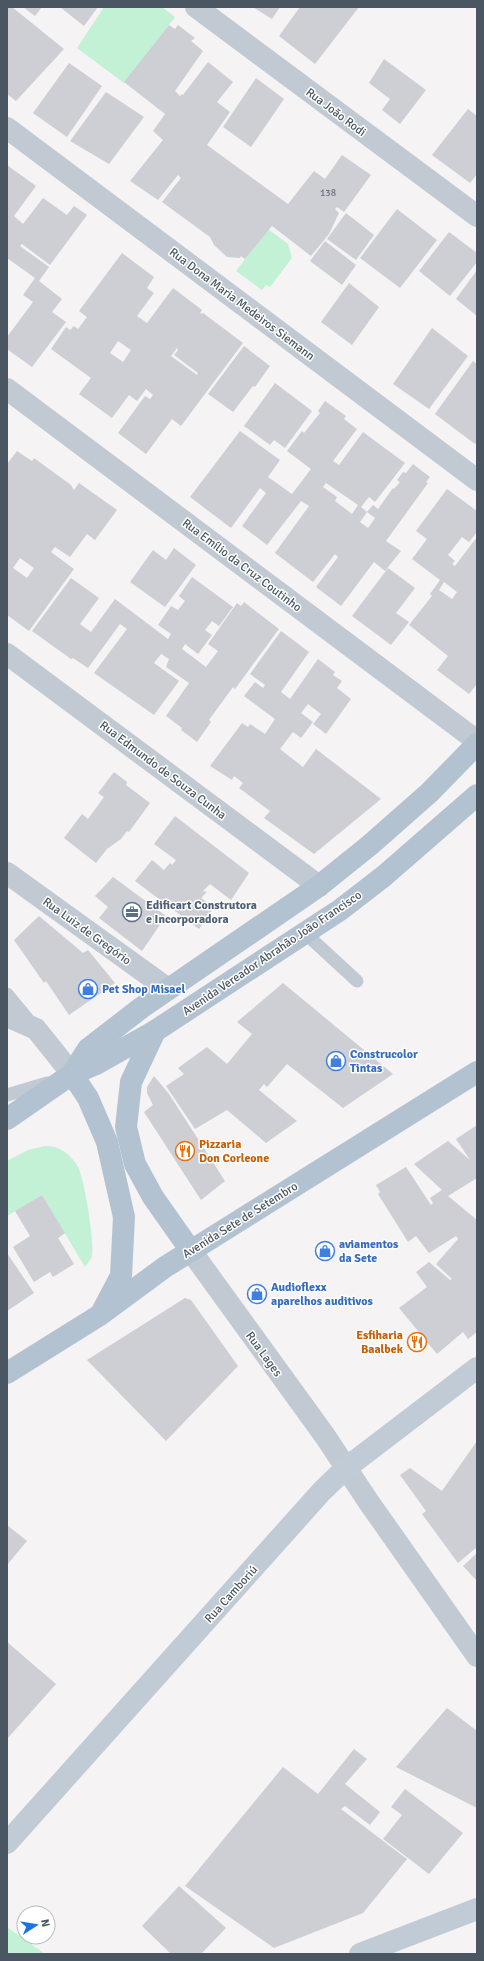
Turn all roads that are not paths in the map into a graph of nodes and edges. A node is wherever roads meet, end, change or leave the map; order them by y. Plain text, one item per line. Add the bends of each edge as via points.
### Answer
1 (196, 7) edge
2 (7, 128) edge
3 (477, 216) edge
4 (7, 389) edge
5 (477, 480) edge
6 (7, 654) edge
7 (477, 742) edge
8 (477, 795) edge
9 (7, 873) edge
10 (319, 886) junction
11 (340, 910) junction
12 (306, 934) junction
13 (357, 981) dead end
14 (168, 989) junction
15 (7, 994) edge
16 (7, 1016) edge
17 (36, 1029) junction
18 (155, 1031) junction
19 (477, 1072) edge
20 (72, 1074) junction
21 (7, 1095) edge
22 (7, 1119) edge
23 (191, 1251) junction
24 (100, 1315) junction
25 (477, 1368) edge
26 (7, 1373) edge
27 (346, 1468) junction
28 (477, 1656) edge
29 (7, 1843) edge
30 (477, 1909) edge
31 (360, 1954) edge

1 - 3 street, Rua João Rodi
2 - 5 street, Rua Dona Maria Medeiros Siemann
4 - 7 street, Rua Emílio da Cruz Coutinho
6 - 10 street, Rua Edmundo de Souza Cunha
7 - 10 main road, Avenida Vereador Abrahão João Francisco via 429,792
8 - 11 main road, Avenida Vereador Abrahão João Francisco via 384,876
9 - 14 street, Rua Luiz de Gregório
10 - 11 main road
10 - 14 main road, Avenida Vereador Abrahão João Francisco
11 - 12 main road, Avenida Vereador Abrahão João Francisco
12 - 13 lane
12 - 18 main road, Avenida Vereador Abrahão João Francisco
14 - 20 main road, Avenida Vereador Abrahão João Francisco via 88,1049
15 - 17 lane
16 - 17 street
17 - 20 street
18 - 20 main road, Avenida Vereador Abrahão João Francisco via 98,1063
18 - 23 main road, Rua Lages via 131,1082 126,1127 135,1164 153,1197
19 - 23 main road, Avenida Sete de Setembro
20 - 21 lane
20 - 22 main road, Avenida Vereador Abrahão João Francisco
20 - 24 main road via 88,1098 107,1142 124,1217 121,1276
23 - 24 main road, Avenida Sete de Setembro
23 - 27 street, Rua Lages
24 - 26 main road, Avenida Sete de Setembro
25 - 27 street, Rua Camboriú
27 - 28 street, Rua Lages
27 - 29 street, Rua Camboriú via 322,1491
30 - 31 street

